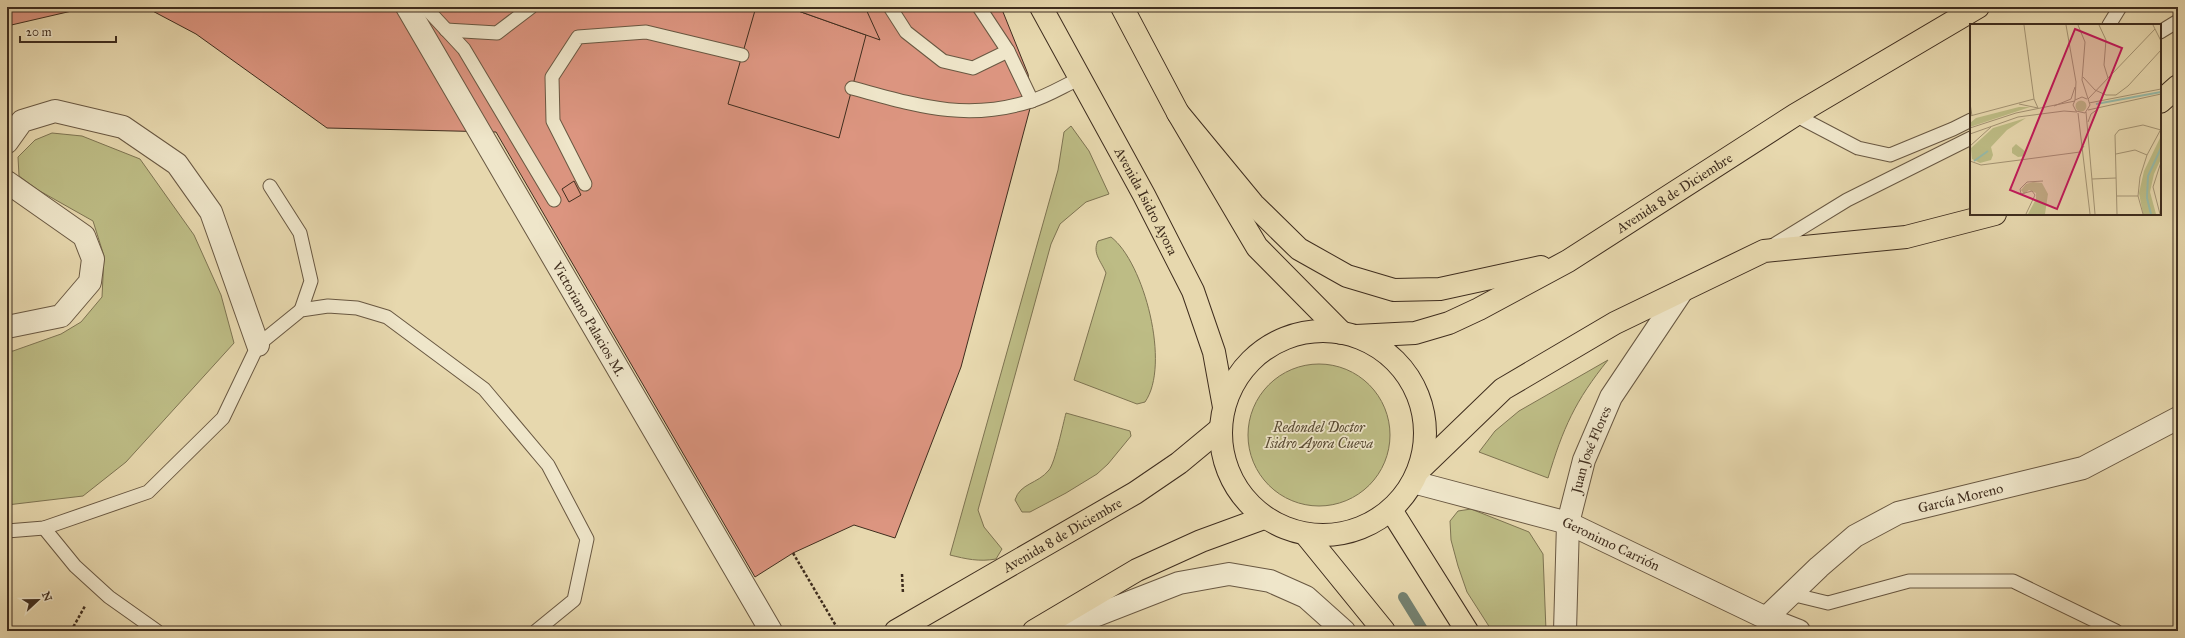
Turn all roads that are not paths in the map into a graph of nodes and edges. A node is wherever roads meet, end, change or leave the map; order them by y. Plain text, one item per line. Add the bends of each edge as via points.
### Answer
1 (407, 7) edge
2 (425, 7) edge
3 (531, 7) edge
4 (890, 7) edge
5 (979, 7) edge
6 (1041, 7) edge
7 (1122, 7) edge
8 (1978, 7) edge
9 (2120, 7) edge
10 (2178, 21) edge
11 (2110, 24) edge
12 (446, 30) junction
13 (2161, 31) edge
14 (1008, 52) junction
15 (742, 55) dead end
16 (1081, 78) junction
17 (2178, 86) edge
18 (852, 88) dead end
19 (1032, 101) junction
20 (2161, 101) edge
21 (1178, 113) junction
22 (1795, 115) junction
23 (1970, 120) edge
24 (1970, 138) edge
25 (7, 142) edge
26 (7, 182) edge
27 (585, 184) dead end
28 (270, 186) dead end
29 (554, 200) dead end
30 (1991, 215) edge
31 (1764, 252) junction
32 (1568, 261) junction
33 (1682, 291) junction
34 (301, 310) junction
35 (7, 327) edge
36 (1349, 334) junction
37 (258, 345) junction
38 (1224, 407) junction
39 (2178, 418) edge
40 (1220, 429) junction
41 (1416, 476) junction
42 (1391, 510) junction
43 (1264, 518) junction
44 (1568, 523) junction
45 (44, 528) junction
46 (7, 531) edge
47 (1306, 535) junction
48 (1791, 594) junction
49 (1766, 618) junction
50 (157, 631) edge
51 (536, 631) edge
52 (772, 631) edge
53 (896, 631) edge
54 (1034, 631) edge
55 (1056, 631) edge
56 (1344, 631) edge
57 (1384, 631) edge
58 (1467, 631) edge
59 (1565, 631) edge
60 (1799, 631) edge
61 (2116, 631) edge

1 - 52 street, Victoriano Palacios M.
2 - 12 lane
3 - 12 lane via 497,33
4 - 14 lane via 906,32 943,61 973,68
5 - 14 lane
6 - 16 main road, Avenida Isidro Ayora
7 - 21 main road
8 - 22 main road, Avenida 8 de Diciembre
9 - 11 lane
10 - 13 lane
12 - 29 lane via 464,49
14 - 19 lane
15 - 27 lane via 646,32 578,38 552,77 553,121
16 - 19 lane
16 - 38 main road, Avenida Isidro Ayora via 1193,291 1214,352
17 - 20 main road
18 - 19 lane via 926,108 978,112
21 - 32 main road via 1253,204 1299,249 1347,276 1394,290 1440,289
21 - 36 main road via 1257,246
22 - 23 lane via 1858,148 1890,155
22 - 32 main road, Avenida 8 de Diciembre
24 - 31 lane via 1847,200
25 - 37 street via 22,121 55,111 123,127 177,164 211,212
26 - 35 street via 84,236 93,259 90,282 61,316
28 - 34 lane via 300,233 311,281
30 - 31 main road via 1906,237
31 - 33 main road
32 - 36 main road, Avenida 8 de Diciembre via 1449,323 1414,333
33 - 41 main road via 1615,323 1503,390
33 - 44 street, Juan José Flores via 1611,397 1584,460
34 - 37 lane
34 - 51 lane via 328,306 357,308 387,317 484,389 548,464 587,539 574,600
36 - 38 main road via 1327,331 1296,334 1268,346 1256,355 1235,379
36 - 41 main road via 1372,343 1387,354 1411,382 1423,416 1425,434
37 - 45 lane via 223,418 148,492
38 - 40 main road
39 - 48 street, García Moreno via 2083,468 1898,513 1855,536
40 - 43 main road via 1224,458 1235,485 1243,498
40 - 53 main road, Avenida 8 de Diciembre via 1179,463 1135,494
41 - 42 main road via 1407,492
41 - 44 street, Geronimo Carrión
42 - 47 main road via 1376,521 1343,534
42 - 58 main road
43 - 47 main road via 1278,526
43 - 54 main road via 1201,540 1137,570
44 - 49 street, Geronimo Carrión
44 - 59 street, Juan José Flores
45 - 46 lane
45 - 50 lane via 75,566 109,597
47 - 57 main road
48 - 49 street, García Moreno
48 - 61 lane via 1828,602 1908,580 2012,581
49 - 60 street, Geronimo Carrión
55 - 56 street via 1179,583 1229,574 1270,581 1306,598

